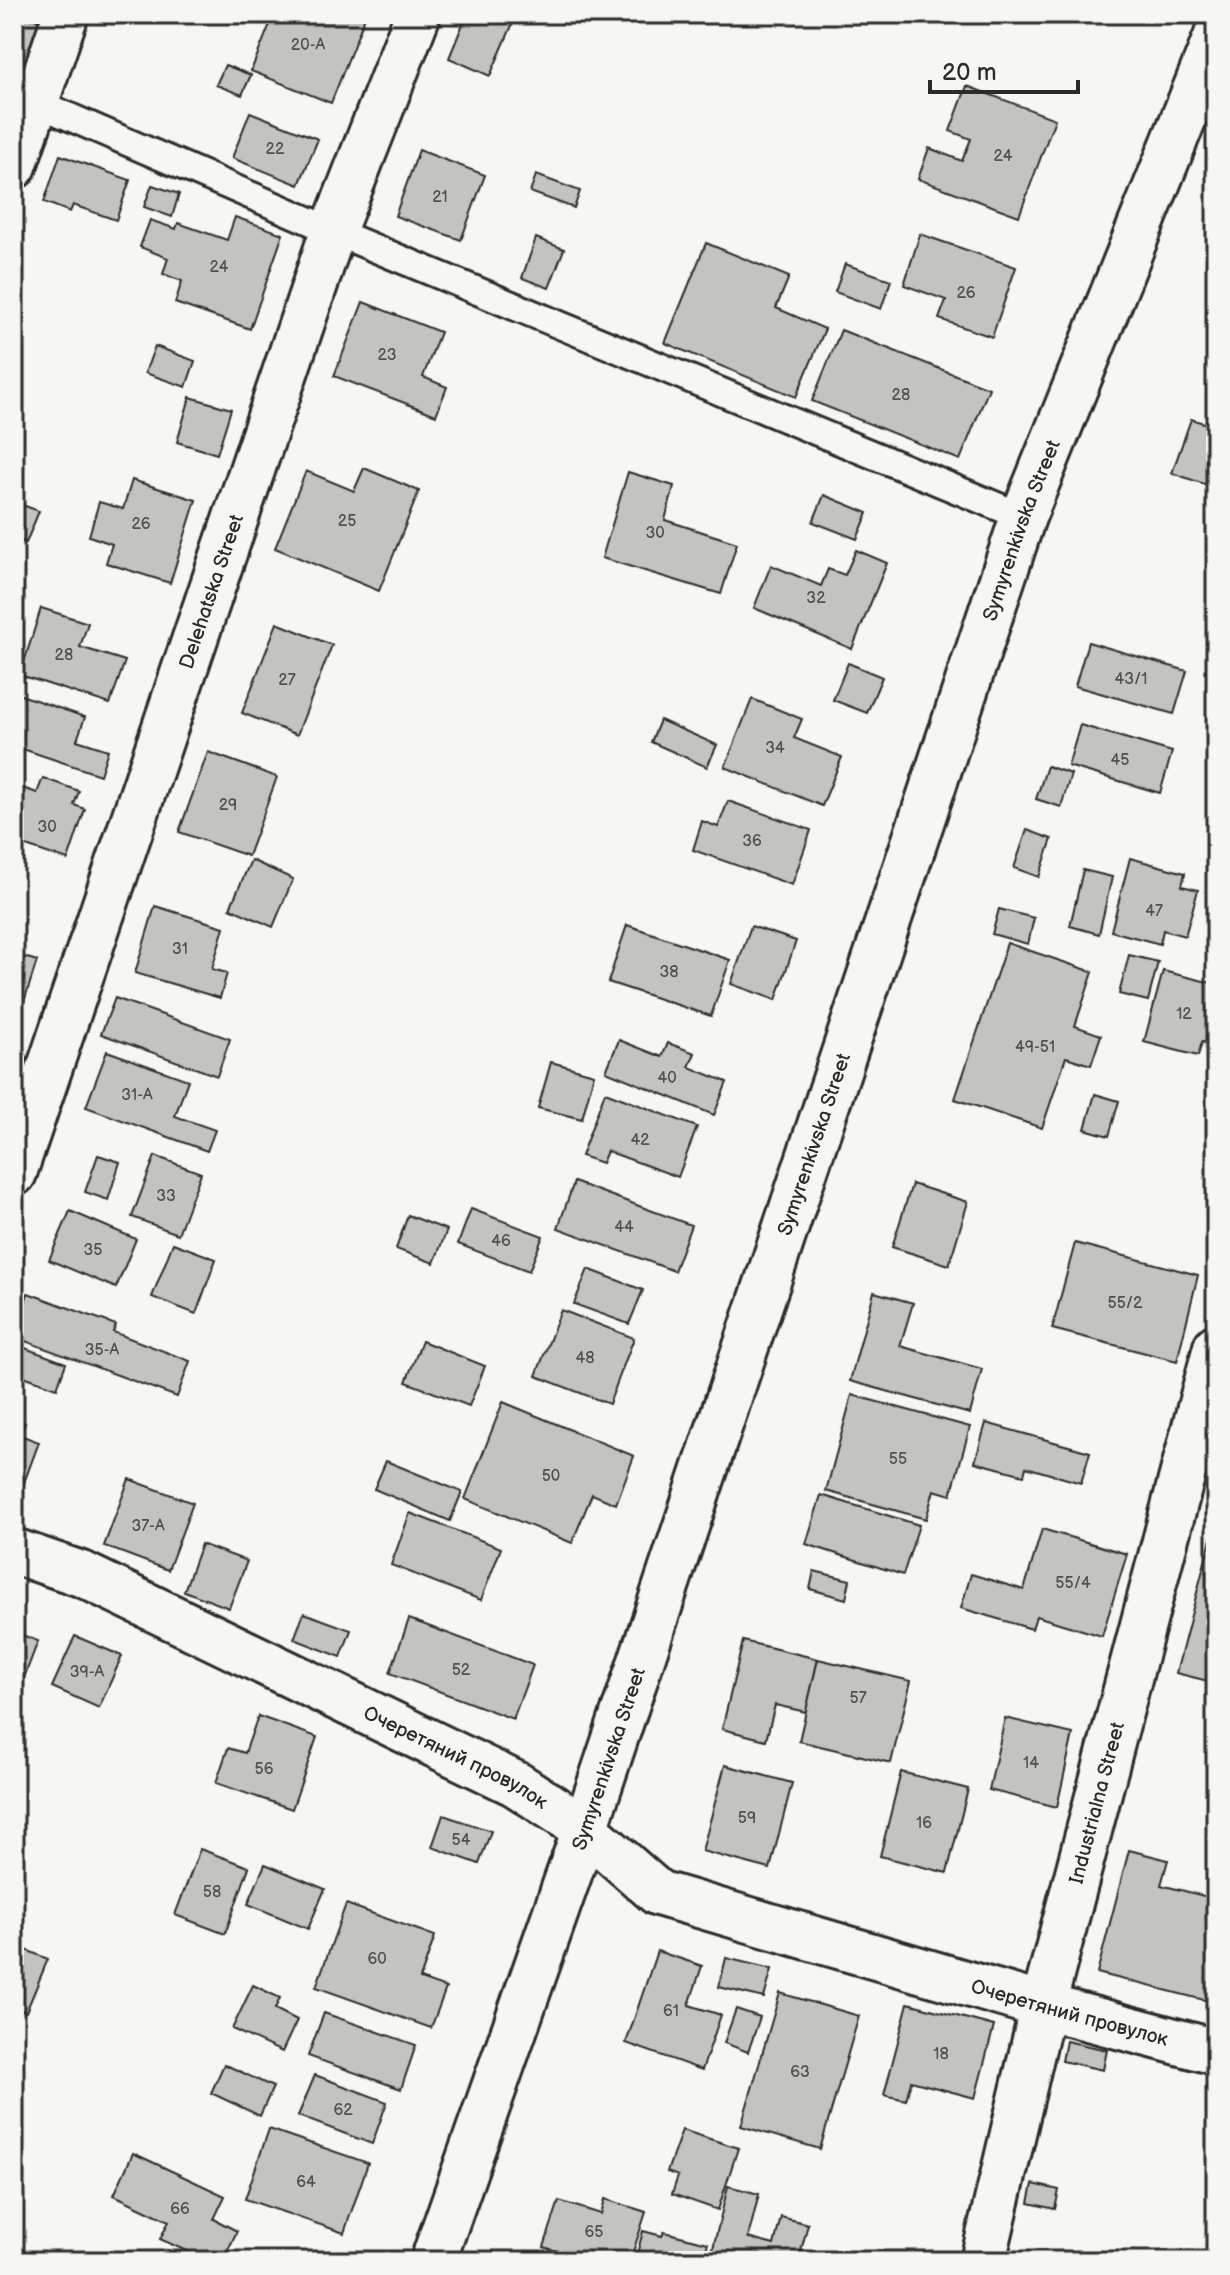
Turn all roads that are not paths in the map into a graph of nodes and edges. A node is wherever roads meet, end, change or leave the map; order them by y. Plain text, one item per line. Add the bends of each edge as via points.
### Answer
1 (66, 14) edge
2 (418, 14) edge
3 (1216, 38) edge
4 (35, 102) junction
5 (14, 166) edge
6 (333, 231) junction
7 (1023, 517) junction
8 (14, 1173) edge
9 (1216, 1347) edge
10 (14, 1551) edge
11 (585, 1829) junction
12 (1043, 2006) junction
13 (1216, 2052) edge
14 (433, 2261) edge
15 (983, 2261) edge

1 - 4 street
2 - 6 street, Delehatska Street
3 - 7 street, Symyrenkivska Street
4 - 5 street
4 - 6 lane
6 - 7 lane
6 - 8 street, Delehatska Street
7 - 11 street, Symyrenkivska Street
9 - 12 street, Industrialna Street
10 - 11 street, Очеретяний провулок via 84,1575 516,1784
11 - 12 street, Очеретяний провулок via 658,1893
11 - 14 street, Symyrenkivska Street
12 - 13 street, Очеретяний провулок
12 - 15 street, Industrialna Street

